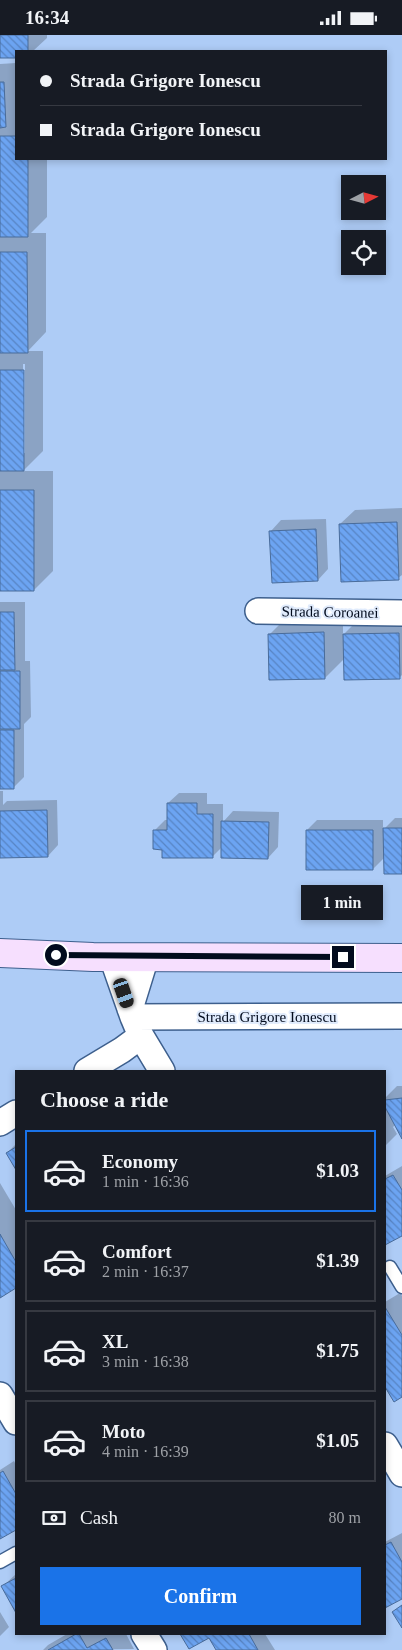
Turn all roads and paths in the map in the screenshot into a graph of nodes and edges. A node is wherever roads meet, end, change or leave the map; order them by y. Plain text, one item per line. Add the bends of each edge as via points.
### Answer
1 (258, 611) dead end
2 (402, 613) edge
3 (0, 953) edge
4 (112, 957) junction
5 (146, 957) junction
6 (402, 958) edge
7 (402, 1015) edge
8 (135, 1021) junction
9 (89, 1070) edge
10 (161, 1070) edge
11 (15, 1114) edge
12 (0, 1123) edge
13 (390, 1267) dead end
14 (402, 1287) edge
15 (0, 1395) edge
16 (15, 1420) edge
17 (386, 1447) edge
18 (402, 1474) edge
19 (15, 1554) edge
20 (0, 1562) edge
21 (145, 1635) edge
22 (154, 1650) edge

1 - 2 street, Strada Coroanei
3 - 4 main road
4 - 5 main road
4 - 8 street
5 - 6 main road
5 - 8 street
7 - 8 street, Strada Grigore Ionescu
8 - 9 street via 122,1050
8 - 10 street
11 - 12 street
13 - 14 lane
15 - 16 street
17 - 18 street
19 - 20 lane
21 - 22 street

